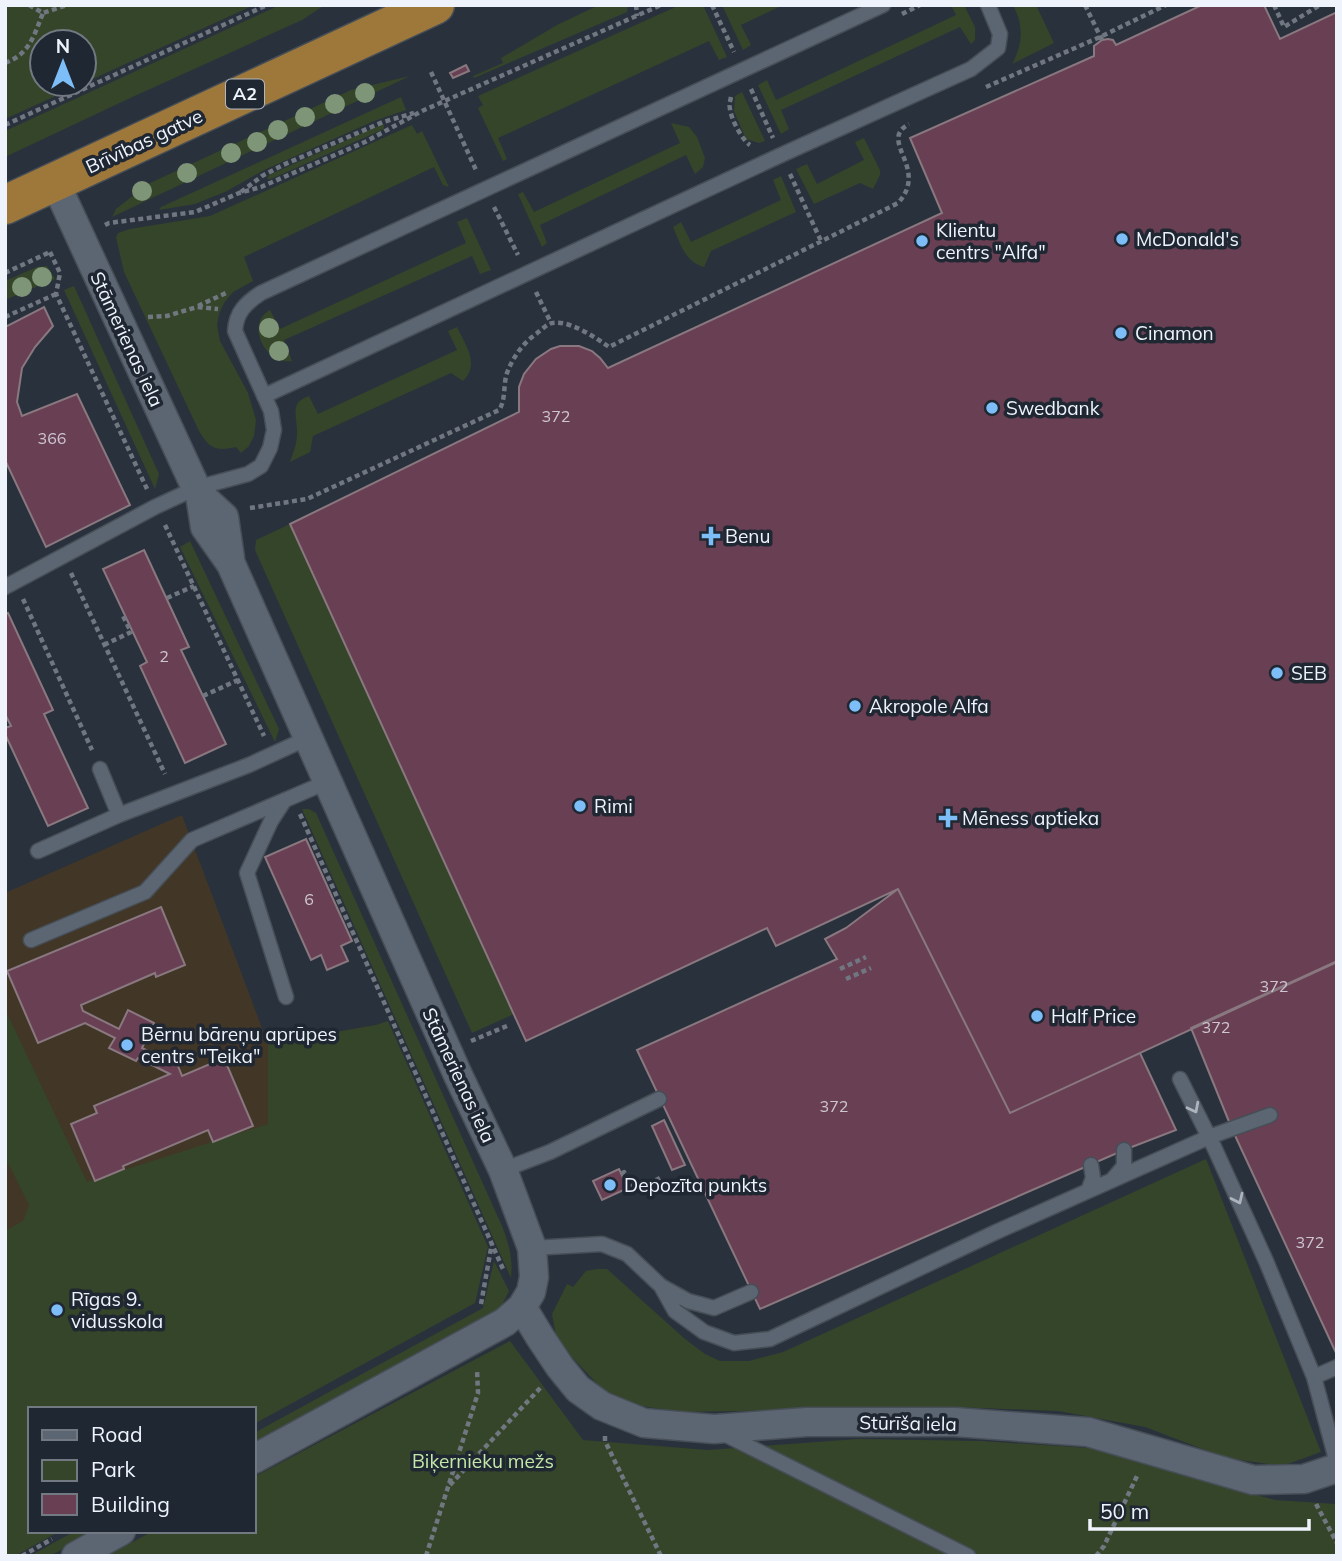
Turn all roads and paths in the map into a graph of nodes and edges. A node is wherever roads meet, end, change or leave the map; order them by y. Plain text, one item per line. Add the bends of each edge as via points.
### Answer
1 (29, 5) edge
2 (67, 5) edge
3 (267, 5) edge
4 (435, 5) edge
5 (636, 5) edge
6 (661, 5) edge
7 (712, 5) edge
8 (883, 5) edge
9 (988, 5) edge
10 (1085, 5) edge
11 (1166, 5) edge
12 (1274, 5) edge
13 (1320, 5) edge
14 (43, 13) junction
15 (637, 16) junction
16 (1101, 38) junction
17 (5, 62) edge
18 (742, 70) junction
19 (431, 72) dead end
20 (750, 85) junction
21 (976, 92) dead end
22 (444, 101) junction
23 (422, 111) junction
24 (917, 120) dead end
25 (5, 125) edge
26 (778, 148) junction
27 (479, 177) dead end
28 (55, 182) junction
29 (239, 193) junction
30 (492, 203) dead end
31 (5, 205) edge
32 (100, 228) dead end
33 (821, 241) junction
34 (62, 247) dead end
35 (520, 259) dead end
36 (5, 273) edge
37 (533, 285) dead end
38 (56, 294) dead end
39 (240, 312) junction
40 (5, 317) edge
41 (140, 318) dead end
42 (551, 323) junction
43 (264, 396) junction
44 (198, 492) junction
45 (243, 509) dead end
46 (63, 556) junction
47 (10, 585) edge
48 (194, 586) dead end
49 (167, 598) dead end
50 (123, 616) dead end
51 (104, 645) junction
52 (238, 680) dead end
53 (203, 696) dead end
54 (308, 738) junction
55 (100, 769) joint
56 (327, 782) junction
57 (174, 794) junction
58 (284, 801) junction
59 (119, 815) junction
60 (38, 851) dead end
61 (31, 940) dead end
62 (866, 957) dead end
63 (871, 968) dead end
64 (840, 969) dead end
65 (846, 979) dead end
66 (286, 997) dead end
67 (507, 1026) dead end
68 (471, 1041) dead end
69 (1180, 1079) dead end
70 (659, 1099) dead end
71 (1270, 1115) dead end
72 (1209, 1137) junction
73 (1124, 1150) dead end
74 (1091, 1165) dead end
75 (503, 1170) junction
76 (621, 1174) dead end
77 (660, 1178) dead end
78 (1112, 1180) junction
79 (1088, 1191) junction
80 (532, 1248) junction
81 (661, 1286) junction
82 (751, 1292) dead end
83 (522, 1307) junction
84 (476, 1339) junction
85 (560, 1367) junction
86 (1337, 1367) edge
87 (1314, 1377) junction
88 (601, 1406) junction
89 (714, 1429) junction
90 (1150, 1450) junction
91 (256, 1458) edge
92 (1337, 1462) edge
93 (1337, 1468) edge
94 (1304, 1479) junction
95 (447, 1488) junction
96 (114, 1533) edge
97 (1337, 1543) edge
98 (66, 1547) edge
99 (22, 1556) edge
100 (426, 1556) edge
101 (661, 1556) edge
102 (968, 1556) edge
103 (1096, 1556) edge

1 - 14 path
2 - 14 path
3 - 25 path
4 - 28 highway, Brīvības gatve / A2
5 - 15 path
6 - 15 path
7 - 18 path
8 - 18 lane
9 - 26 lane via 1000,34 998,48 971,69
10 - 16 path
11 - 16 path
12 - 13 path via 1284,27
14 - 17 path via 29,46
15 - 22 path
16 - 21 path
18 - 20 path
18 - 39 lane via 261,293
19 - 22 path
20 - 26 path
20 - 26 path via 732,95 730,108 744,142
22 - 23 path
22 - 27 path
23 - 29 path via 365,142
23 - 29 path via 383,122 283,166
24 - 33 path via 897,136 908,166 904,196
26 - 33 path
26 - 43 lane
28 - 31 highway, Brīvības gatve / A2
28 - 44 street, Stāmerienas iela
29 - 32 path via 195,212
30 - 35 path
33 - 42 path via 609,347 578,328
34 - 36 path
37 - 42 path
38 - 40 path
39 - 41 path via 197,307
39 - 43 lane via 235,331
42 - 45 path via 526,341 514,358 499,410 307,499
43 - 44 lane via 274,430 261,466
44 - 46 lane via 155,507
44 - 54 street, Stāmerienas iela via 225,517 231,564
46 - 47 lane
46 - 51 path
47 - 55 path
48 - 49 path
50 - 51 path via 131,632
51 - 57 path
52 - 53 path
54 - 56 street, Stāmerienas iela
54 - 57 lane
55 - 59 lane
56 - 58 lane
56 - 75 street, Stāmerienas iela
57 - 59 lane
58 - 61 lane via 192,840 145,892
58 - 66 lane via 247,873
59 - 60 lane
62 - 64 path
63 - 65 path
67 - 68 path
69 -> 72 lane
70 - 75 lane
71 - 72 lane
72 - 78 lane
72 -> 87 lane
73 - 78 lane via 1124,1166
74 - 79 lane
75 - 80 street, Stāmerienas iela
76 - 77 path via 624,1172 633,1192
78 - 79 lane
79 - 81 lane via 770,1339 734,1343 704,1332 675,1311
80 - 81 lane via 601,1244 627,1254
80 - 83 street, Stāmerienas iela via 534,1277
81 - 82 lane via 688,1301 714,1308
83 - 84 street
83 - 85 street, Stūrīša iela
84 - 91 street
84 - 95 path via 478,1393
85 - 88 street, Stūrīša iela via 578,1389
85 - 95 path
86 - 87 lane
87 - 92 lane
88 - 89 street, Stūrīša iela via 644,1423
88 - 101 path via 605,1441
89 - 90 street, Stūrīša iela via 807,1422 955,1422 1088,1432
89 - 102 lane
90 - 94 street, Stūrīša iela via 1253,1480
90 - 103 path
93 - 94 street, Stūrīša iela
94 - 97 path
95 - 100 path
96 - 98 street
98 - 99 path

